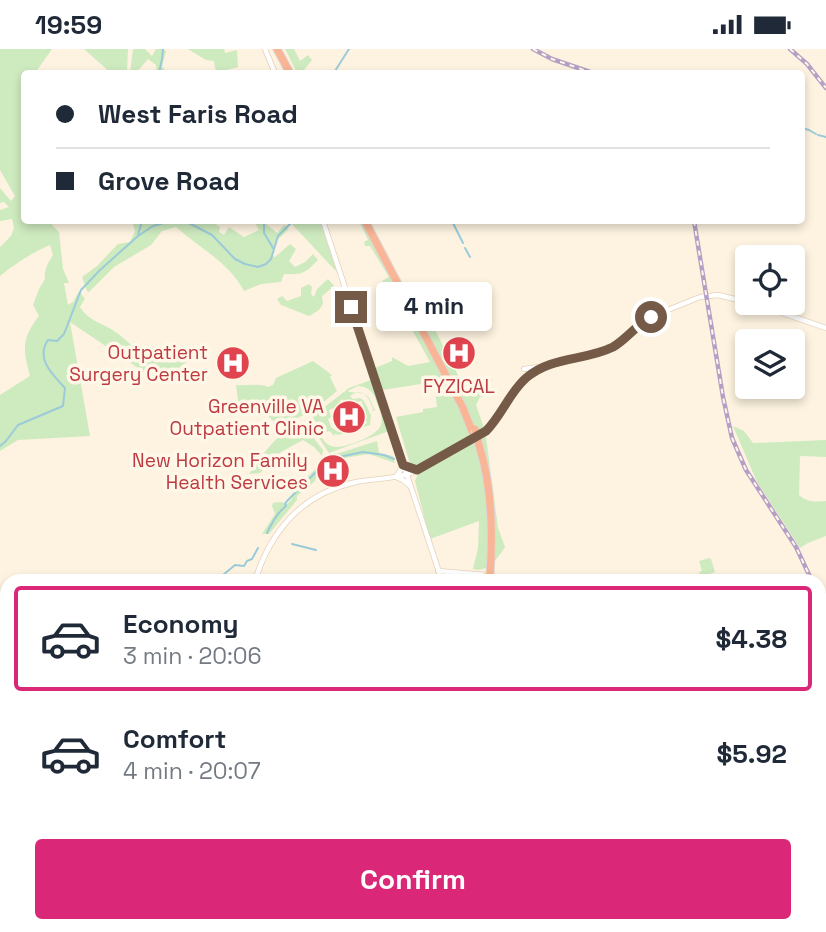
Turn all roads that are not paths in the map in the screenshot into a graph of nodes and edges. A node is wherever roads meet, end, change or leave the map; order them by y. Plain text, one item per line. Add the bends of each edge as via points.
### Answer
1 (265, 49) edge
2 (279, 49) edge
3 (274, 70) edge
4 (290, 70) edge
5 (324, 224) edge
6 (370, 224) edge
7 (735, 299) edge
8 (788, 315) edge
9 (826, 328) edge
10 (544, 366) junction
11 (524, 369) dead end
12 (403, 465) junction
13 (417, 470) junction
14 (407, 475) junction
15 (396, 477) junction
16 (410, 486) junction
17 (438, 571) junction
18 (257, 574) edge
19 (439, 574) edge
20 (459, 574) edge
21 (488, 574) edge

1 - 3 main road
2 - 4 highway
5 - 12 main road
6 - 21 highway, bridge via 473,430 485,490
7 - 10 main road via 706,295 645,320 610,348
8 - 9 main road
10 - 11 main road
10 - 13 main road via 520,384 486,431
12 - 13 main road
12 - 14 main road
12 - 15 main road
13 - 14 main road
13 - 16 main road
14 - 15 main road
14 - 16 main road
15 - 16 main road
15 - 18 main road via 342,486 304,505 271,541
16 - 17 main road
17 - 19 main road
17 - 20 main road

